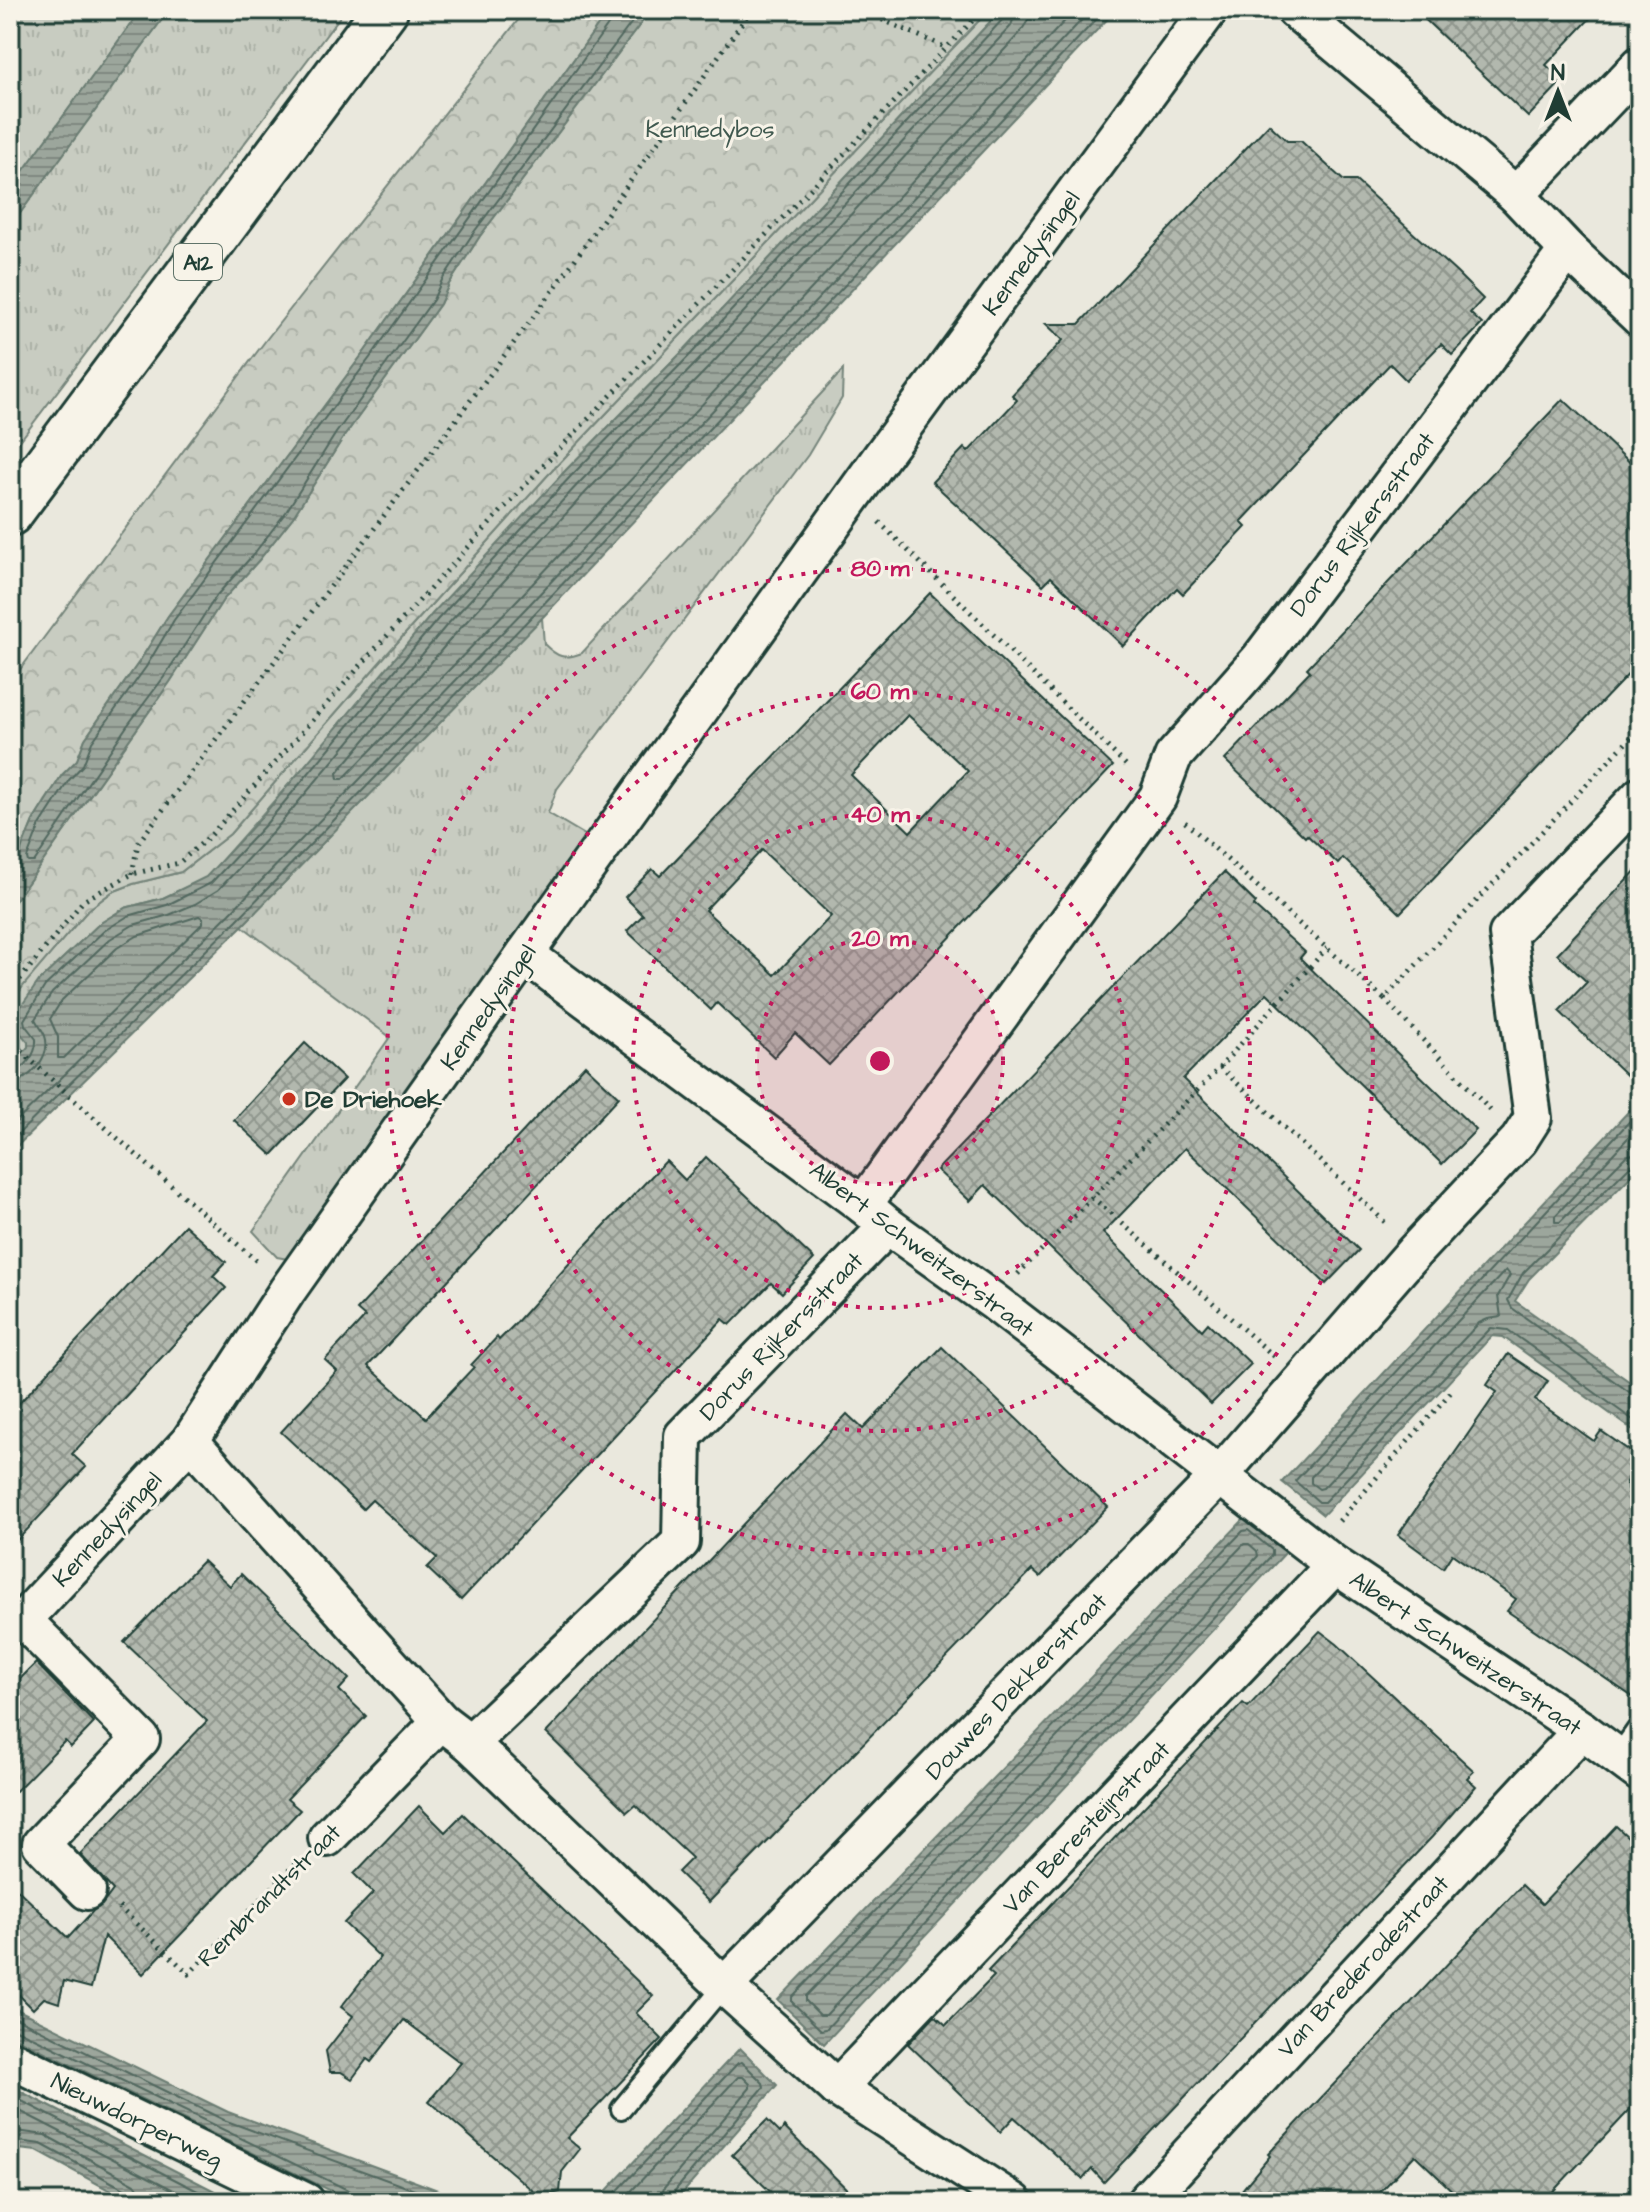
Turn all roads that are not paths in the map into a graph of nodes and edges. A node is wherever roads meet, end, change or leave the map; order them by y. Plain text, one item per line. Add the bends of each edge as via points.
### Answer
1 (385, 10) edge
2 (1209, 10) edge
3 (1295, 10) edge
4 (1640, 65) edge
5 (1516, 195) junction
6 (1568, 250) junction
7 (1640, 318) edge
8 (10, 513) edge
9 (1640, 796) edge
10 (525, 954) junction
11 (875, 1215) junction
12 (190, 1441) junction
13 (1220, 1475) junction
14 (1325, 1557) junction
15 (441, 1721) junction
16 (1640, 1725) edge
17 (1582, 1730) junction
18 (470, 1743) junction
19 (1629, 1764) edge
20 (327, 1838) road end
21 (87, 1891) road end
22 (724, 1986) junction
23 (10, 2059) edge
24 (837, 2088) junction
25 (621, 2109) dead end
26 (306, 2202) edge
27 (1014, 2202) edge
28 (1145, 2202) edge

1 - 8 highway, A12
2 - 10 street, Kennedysingel
3 - 5 street
4 - 5 street
5 - 6 street
6 - 7 street
6 - 11 street, Dorus Rijkersstraat via 1259,660 1173,757 1158,797
9 - 13 street, Douwes Dekkerstraat via 1508,934 1533,1118
10 - 11 street, Albert Schweitzerstraat
10 - 12 street, Kennedysingel via 287,1291
11 - 13 street, Albert Schweitzerstraat
11 - 18 street, Dorus Rijkersstraat via 683,1436 681,1542
12 - 15 street
12 - 21 street, Kennedysingel via 23,1620 141,1739 41,1844
13 - 14 street, Albert Schweitzerstraat
13 - 22 street, Douwes Dekkerstraat
14 - 17 street, Albert Schweitzerstraat
14 - 24 street, Van Beresteijnstraat
15 - 18 street
15 - 20 street, Rembrandtstraat
16 - 19 lane, Albert Schweitzerstraat
17 - 19 street, Albert Schweitzerstraat
17 - 28 street, Van Brederodestraat
18 - 22 street
22 - 24 street
22 - 25 lane
23 - 26 street, Nieuwdorperweg
24 - 27 street

